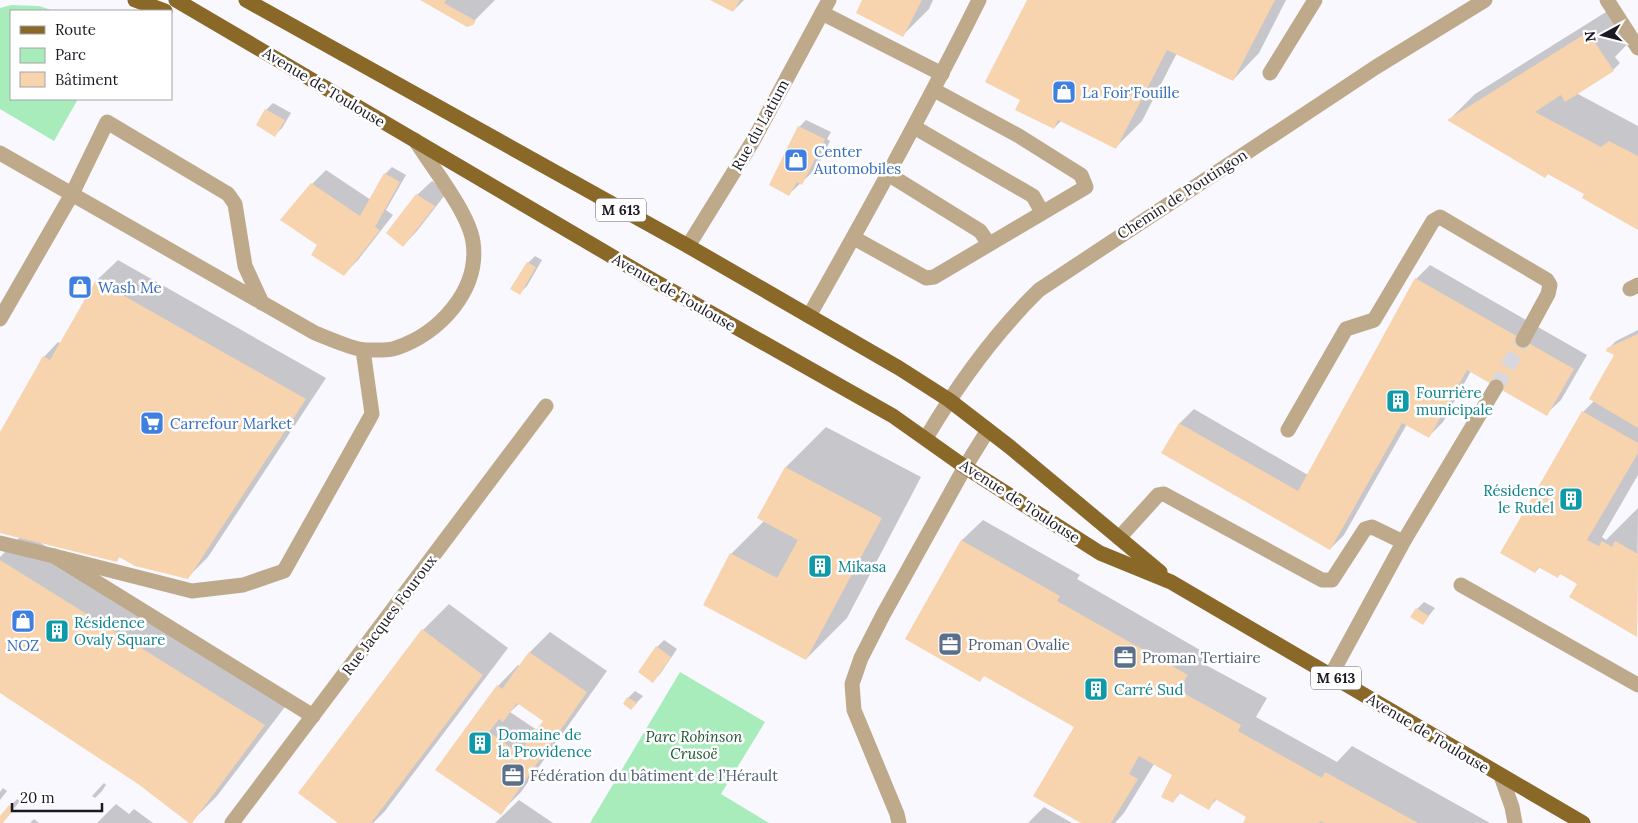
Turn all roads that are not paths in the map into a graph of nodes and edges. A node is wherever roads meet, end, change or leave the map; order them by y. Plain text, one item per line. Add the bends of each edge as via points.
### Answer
1 (136, 0) edge
2 (176, 0) edge
3 (246, 0) edge
4 (979, 0) edge
5 (1315, 0) edge
6 (1485, 0) edge
7 (1608, 0) edge
8 (825, 6) edge
9 (193, 9) junction
10 (162, 10) edge
11 (172, 13) edge
12 (1638, 48) edge
13 (1270, 73) dead end
14 (942, 74) junction
15 (934, 90) junction
16 (914, 127) junction
17 (415, 140) junction
18 (0, 153) edge
19 (888, 174) junction
20 (72, 194) junction
21 (1042, 212) junction
22 (854, 238) junction
23 (989, 244) junction
24 (688, 246) junction
25 (262, 303) junction
26 (809, 316) junction
27 (0, 319) edge
28 (1523, 340) tunnel mouth
29 (363, 350) junction
30 (1496, 387) tunnel mouth
31 (949, 400) junction
32 (546, 406) dead end
33 (988, 430) junction
34 (1288, 430) dead end
35 (926, 438) junction
36 (965, 467) junction
37 (1119, 538) junction
38 (1405, 539) junction
39 (0, 543) edge
40 (54, 556) junction
41 (1171, 582) junction
42 (1461, 585) dead end
43 (1331, 675) junction
44 (1638, 685) edge
45 (313, 716) junction
46 (1501, 776) junction
47 (232, 823) edge
48 (899, 823) edge
49 (1515, 823) edge
50 (1583, 823) edge

1 - 10 main road
2 - 9 main road, Avenue de Toulouse / M 613
3 - 24 main road, Avenue de Toulouse / M 613
4 - 14 street
5 - 13 street
6 - 31 street, Chemin de Poutingon via 1376,67 1039,290 995,338
7 - 12 street
8 - 14 street
8 - 24 street, Rue du Latium via 753,141
9 - 11 main road
9 - 17 main road, Avenue de Toulouse / M 613
14 - 15 street
15 - 16 street
15 - 21 street via 1019,136 1081,175 1086,187
16 - 19 street
16 - 21 street via 1033,196
17 - 29 street via 469,225 474,259 469,282 455,308 423,336 395,349
17 - 35 main road, Avenue de Toulouse / M 613 via 642,274 884,410
18 - 20 street
19 - 22 street
19 - 23 street via 980,231
20 - 25 street
20 - 25 street via 107,122 228,194 235,204 245,266
20 - 27 street
21 - 23 street
22 - 23 street via 926,278 934,277
22 - 26 street
24 - 26 main road, Avenue de Toulouse / M 613
25 - 29 street via 315,333
26 - 31 main road, Avenue de Toulouse / M 613
28 - 34 street via 1550,285 1440,217 1433,221 1374,320 1346,329
29 - 40 street via 372,414 284,571 243,585 192,591
30 - 38 street
31 - 33 main road, Avenue de Toulouse / M 613
31 - 35 street, Chemin de Poutingon
32 - 45 street, Rue Jacques Fouroux
33 - 36 street
33 - 37 main road, Avenue de Toulouse / M 613
35 - 36 main road, Avenue de Toulouse / M 613
36 - 41 main road, Avenue de Toulouse / M 613 via 1100,553
36 - 48 street via 861,658 852,684 854,710
37 - 38 street via 1158,495 1164,494 1322,580 1332,580 1365,528 1372,527 1399,540
37 - 41 main road, Avenue de Toulouse / M 613
38 - 43 street
39 - 40 street
40 - 45 street
41 - 43 main road, Avenue de Toulouse / M 613
42 - 44 street
43 - 46 main road, Avenue de Toulouse / M 613
45 - 47 street, Rue Jacques Fouroux
46 - 49 street
46 - 50 main road, Avenue de Toulouse / M 613

